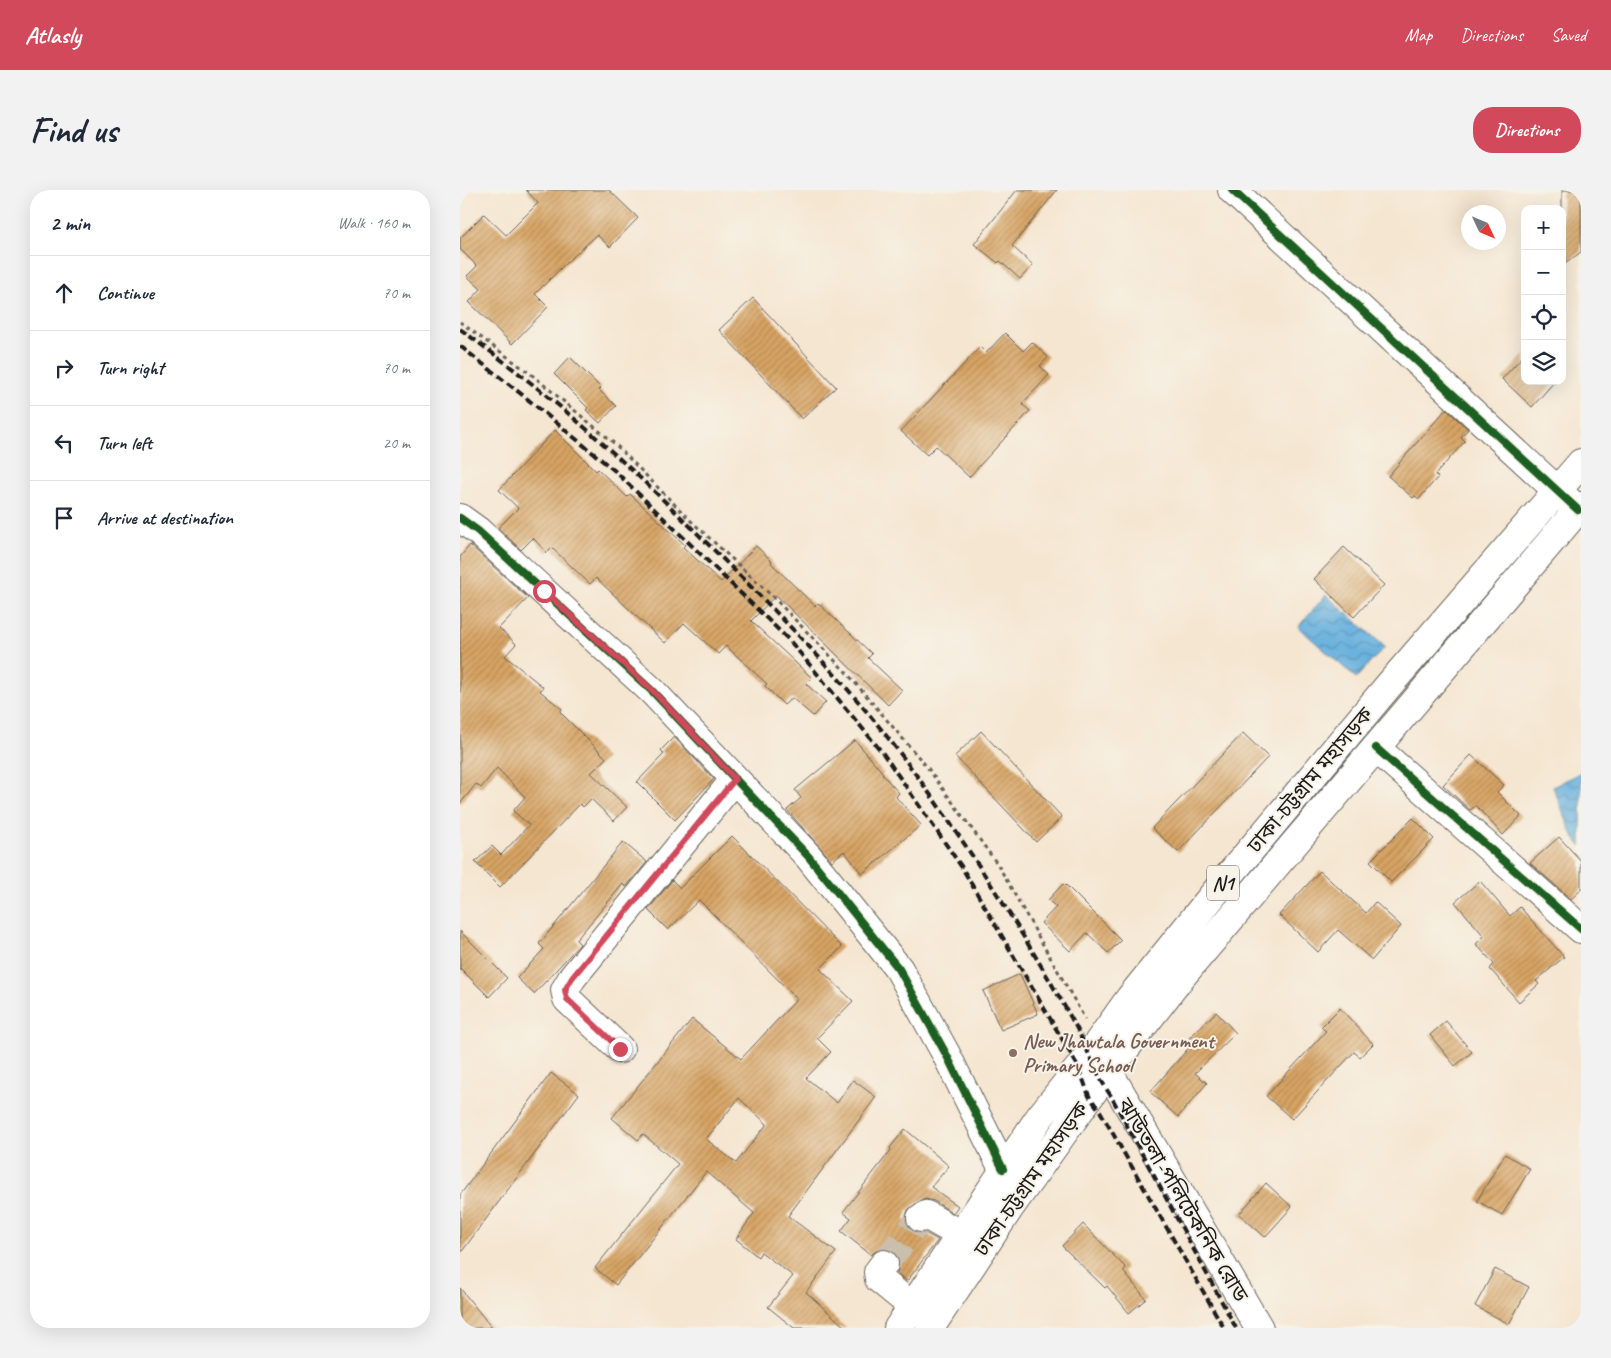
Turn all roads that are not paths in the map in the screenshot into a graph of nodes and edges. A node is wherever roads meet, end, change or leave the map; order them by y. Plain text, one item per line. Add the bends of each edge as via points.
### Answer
1 (1232, 190) edge
2 (1581, 463) edge
3 (1556, 491) junction
4 (1579, 508) edge
5 (460, 518) edge
6 (1376, 748) junction
7 (735, 779) junction
8 (1581, 929) edge
9 (620, 1049) dead end
10 (1108, 1071) junction
11 (1003, 1169) junction
12 (921, 1218) dead end
13 (961, 1235) junction
14 (884, 1264) tunnel mouth
15 (905, 1317) edge
16 (930, 1328) edge
17 (1259, 1328) edge

1 - 3 main road
2 - 3 main road, ঢাকা-চট্টগ্রাম মহাসড়ক / N1
3 - 4 main road
3 - 11 main road, ঢাকা-চট্টগ্রাম মহাসড়ক / N1 via 1222,884 1130,998
4 - 6 main road, ঢাকা-চট্টগ্রাম মহাসড়ক / N1
5 - 7 main road via 652,690
6 - 8 main road
6 - 10 main road, ঢাকা-চট্টগ্রাম মহাসড়ক / N1 via 1182,976
7 - 9 main road via 565,990 567,999
7 - 11 main road via 808,856 899,969
10 - 16 main road, ঢাকা-চট্টগ্রাম মহাসড়ক / N1 via 1011,1206
10 - 17 main road, ঝাউতলা-পলিটেকনিক রোড
11 - 13 main road, ঢাকা-চট্টগ্রাম মহাসড়ক / N1
12 - 13 main road via 926,1215
13 - 15 main road, ঢাকা-চট্টগ্রাম মহাসড়ক / N1
14 - 15 main road via 878,1272 879,1279

